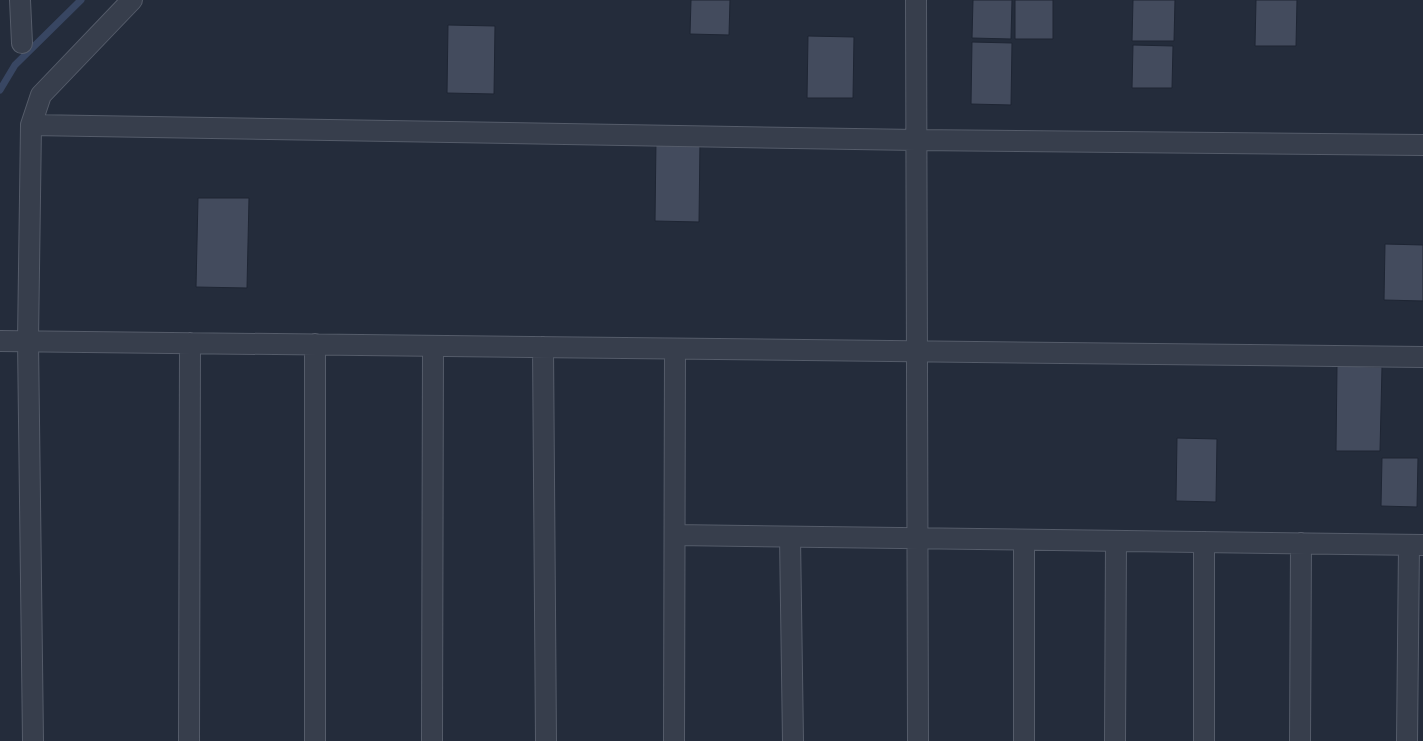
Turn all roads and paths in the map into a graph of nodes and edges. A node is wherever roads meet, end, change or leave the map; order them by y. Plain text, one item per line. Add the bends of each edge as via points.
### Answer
1 (20, 0) edge
2 (132, 0) edge
3 (916, 0) edge
4 (22, 44) dead end
5 (31, 125) junction
6 (916, 140) junction
7 (1423, 145) edge
8 (0, 341) edge
9 (28, 341) junction
10 (190, 343) junction
11 (315, 344) junction
12 (433, 346) junction
13 (543, 347) junction
14 (675, 349) junction
15 (916, 352) junction
16 (1423, 357) edge
17 (675, 535) junction
18 (790, 537) junction
19 (918, 538) junction
20 (1024, 540) junction
21 (1116, 541) junction
22 (1204, 542) junction
23 (1301, 543) junction
24 (1416, 545) edge
25 (33, 741) edge
26 (189, 741) edge
27 (315, 741) edge
28 (432, 741) edge
29 (546, 741) edge
30 (674, 741) edge
31 (793, 741) edge
32 (918, 741) edge
33 (1024, 741) edge
34 (1115, 741) edge
35 (1204, 741) edge
36 (1300, 741) edge
37 (1406, 741) edge

1 - 4 street
2 - 5 street via 41,95
3 - 6 street
5 - 6 street
5 - 9 street
6 - 7 street
6 - 15 street
8 - 9 street
9 - 10 street
9 - 25 street
10 - 11 street
10 - 26 street
11 - 12 street
11 - 27 street
12 - 13 street
12 - 28 street
13 - 14 street
13 - 29 street
14 - 15 street
14 - 17 street
15 - 16 street
15 - 19 street
17 - 18 street
17 - 30 street
18 - 19 street
18 - 31 street
19 - 20 street
19 - 32 street
20 - 21 street
20 - 33 street
21 - 22 street
21 - 34 street
22 - 23 street
22 - 35 street
23 - 24 street
23 - 36 street
24 - 37 street

